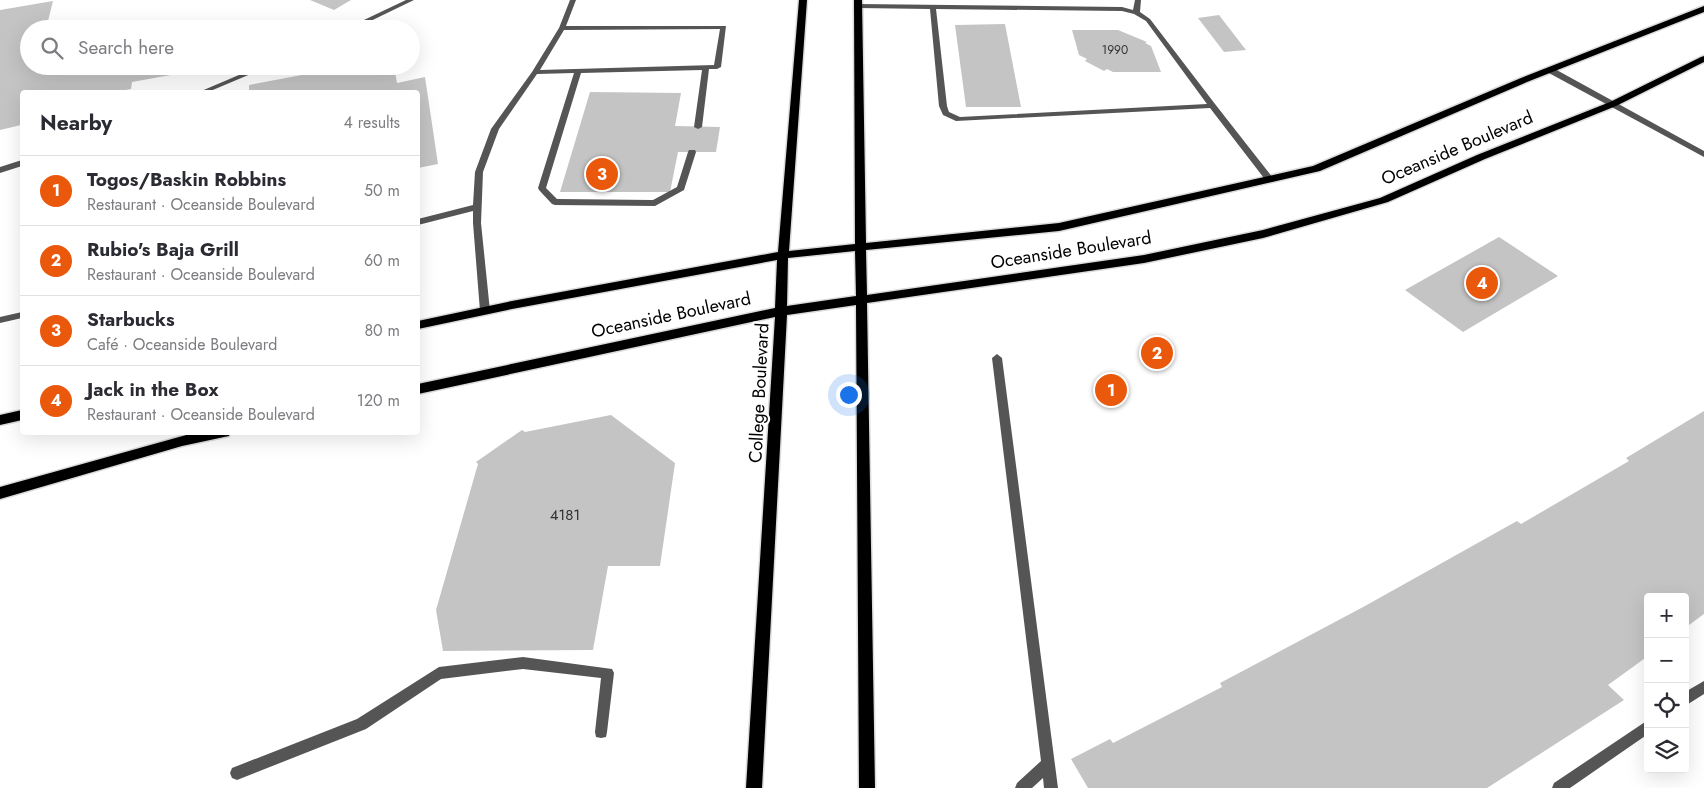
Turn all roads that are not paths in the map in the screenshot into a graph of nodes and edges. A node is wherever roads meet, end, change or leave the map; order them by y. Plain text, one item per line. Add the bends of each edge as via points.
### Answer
1 (412, 0) edge
2 (573, 0) edge
3 (803, 0) edge
4 (1138, 0) edge
5 (858, 3) edge
6 (933, 8) junction
7 (1704, 9) edge
8 (1136, 13) junction
9 (368, 20) edge
10 (562, 28) junction
11 (1704, 58) edge
12 (706, 67) junction
13 (1550, 70) junction
14 (578, 71) junction
15 (535, 72) junction
16 (245, 75) edge
17 (208, 90) edge
18 (1614, 104) junction
19 (1212, 106) junction
20 (698, 127) dead end
21 (692, 152) dead end
22 (1704, 154) edge
23 (20, 164) edge
24 (0, 170) edge
25 (1270, 180) junction
26 (477, 207) junction
27 (420, 221) edge
28 (862, 248) junction
29 (783, 255) junction
30 (863, 299) junction
31 (485, 310) junction
32 (782, 311) junction
33 (20, 315) edge
34 (0, 320) edge
35 (420, 325) edge
36 (997, 358) dead end
37 (420, 389) edge
38 (20, 415) edge
39 (0, 420) edge
40 (210, 435) edge
41 (0, 493) edge
42 (1704, 687) edge
43 (1689, 697) edge
44 (1645, 728) edge
45 (601, 732) dead end
46 (1048, 764) junction
47 (237, 773) dead end
48 (754, 788) edge
49 (867, 788) edge
50 (1022, 788) edge
51 (1051, 788) edge
52 (1559, 788) edge

1 - 9 street
2 - 10 street
3 - 29 main road, College Boulevard
4 - 8 street
5 - 6 street
5 - 28 main road
6 - 8 street via 1122,9
6 - 19 street via 943,106 946,113 959,120
7 - 13 main road, Oceanside Boulevard
8 - 19 street via 1148,20
10 - 12 street via 724,27 717,67
10 - 15 street
11 - 18 main road, Oceanside Boulevard
12 - 14 street
12 - 20 street
13 - 18 street
13 - 25 main road, Oceanside Boulevard via 1316,170
14 - 15 street
14 - 21 street via 542,188 554,202 654,203 681,188
15 - 26 street via 495,129 479,172
16 - 17 street
18 - 22 street
18 - 30 main road, Oceanside Boulevard via 1384,200 1263,234 1144,259
19 - 25 street
23 - 24 street
25 - 28 main road, Oceanside Boulevard via 1059,227
26 - 27 street
26 - 31 street
28 - 29 main road, Oceanside Boulevard
28 - 30 main road
29 - 31 main road, Oceanside Boulevard
29 - 32 main road, College Boulevard
30 - 32 main road, Oceanside Boulevard
30 - 49 main road
31 - 35 main road, Oceanside Boulevard
32 - 37 main road, Oceanside Boulevard
32 - 48 main road, College Boulevard
33 - 34 street
36 - 46 street
38 - 39 main road
40 - 41 main road
42 - 43 street
44 - 52 street
45 - 47 street via 608,673 524,663 442,672 361,724
46 - 50 street
46 - 51 street

